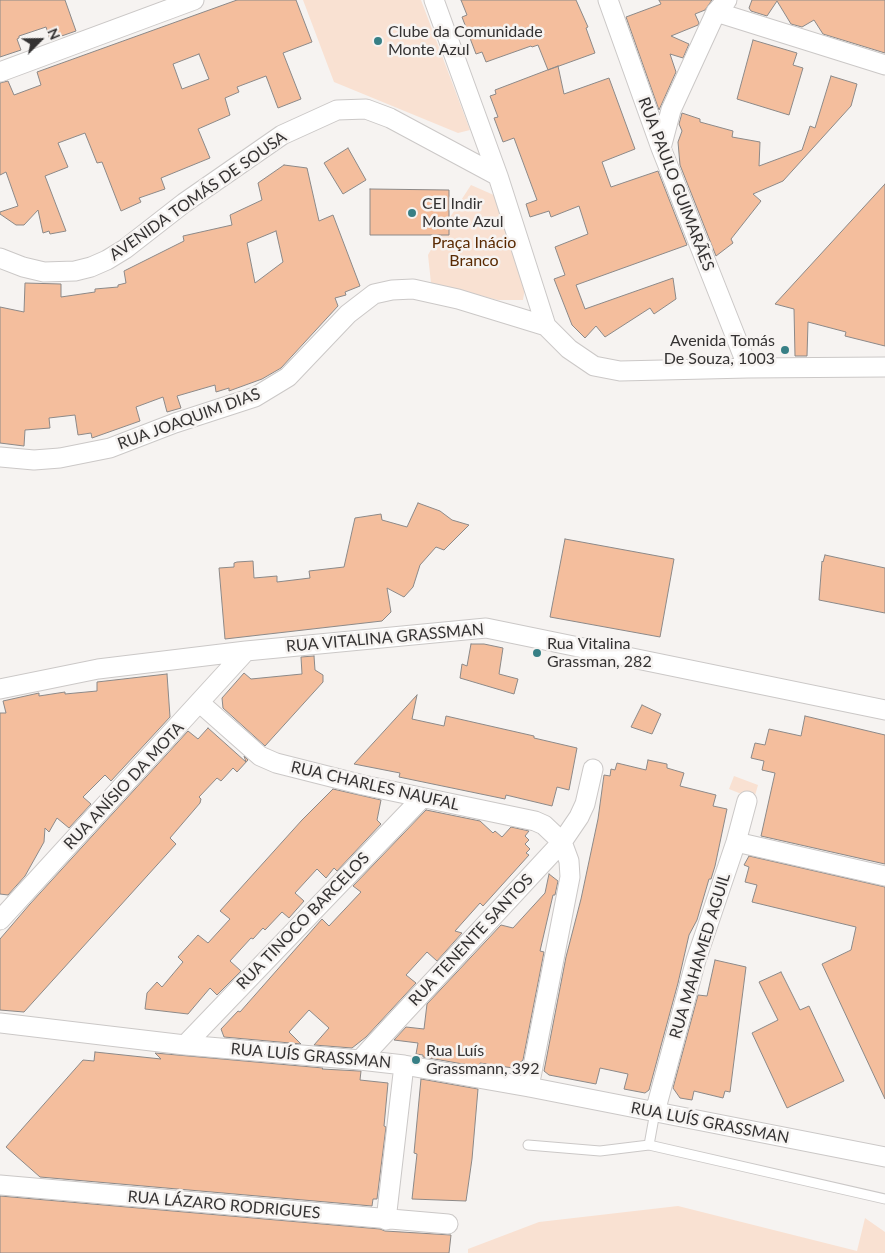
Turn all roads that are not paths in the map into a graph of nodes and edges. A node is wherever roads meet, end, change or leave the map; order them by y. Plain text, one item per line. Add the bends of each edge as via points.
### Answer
1 (194, 0) edge
2 (434, 0) edge
3 (608, 0) edge
4 (722, 6) edge
5 (885, 65) edge
6 (0, 72) edge
7 (661, 148) junction
8 (498, 176) junction
9 (0, 258) edge
10 (546, 326) junction
11 (885, 367) edge
12 (748, 368) junction
13 (0, 457) edge
14 (246, 651) junction
15 (0, 689) edge
16 (200, 703) junction
17 (885, 710) edge
18 (593, 769) dead end
19 (422, 798) junction
20 (747, 801) dead end
21 (562, 842) junction
22 (736, 842) junction
23 (885, 876) edge
24 (0, 920) edge
25 (0, 1023) edge
26 (185, 1045) junction
27 (360, 1060) junction
28 (404, 1065) junction
29 (529, 1087) junction
30 (655, 1112) junction
31 (528, 1145) dead end
32 (649, 1145) junction
33 (885, 1157) edge
34 (0, 1185) edge
35 (885, 1199) edge
36 (386, 1220) junction
37 (448, 1224) dead end

1 - 6 street
2 - 8 street
3 - 7 street, RUA PAULO GUIMARÃES
4 - 5 street
4 - 7 street via 671,110
7 - 12 street, RUA PAULO GUIMARÃES
8 - 9 street, AVENIDA TOMÁS DE SOUSA via 390,118 366,110 337,110 282,134 125,249 99,264 75,271 44,272
8 - 10 street
10 - 12 street via 569,349 594,366 620,371
10 - 13 street, RUA JOAQUIM DIAS via 413,289 374,294 348,314 288,377 255,397 110,448 60,458
11 - 12 street
14 - 15 street, RUA VITALINA GRASSMAN via 98,670
14 - 16 street, RUA ANÍSIO DA MOTA
14 - 17 street, RUA VITALINA GRASSMAN via 486,628
16 - 19 street, RUA CHARLES NAUFAL via 260,756 271,761
16 - 24 street, RUA ANÍSIO DA MOTA
18 - 21 street, RUA TENENTE SANTOS via 585,804
19 - 21 street, RUA CHARLES NAUFAL via 544,825
19 - 26 street, RUA TINOCO BARCELOS
20 - 22 street, RUA MAHAMED AGUIL
21 - 27 street, RUA TENENTE SANTOS
21 - 29 street via 569,861 570,877
22 - 23 street
22 - 30 street, RUA MAHAMED AGUIL via 696,960
25 - 26 street, RUA LUÍS GRASSMAN
26 - 27 street, RUA LUÍS GRASSMAN
27 - 28 street, RUA LUÍS GRASSMAN
28 - 29 street, RUA LUÍS GRASSMAN
28 - 36 street
29 - 30 street, RUA LUÍS GRASSMAN
30 - 32 lane
30 - 33 street, RUA LUÍS GRASSMAN
31 - 32 lane via 600,1151
32 - 35 lane
34 - 36 street, RUA LÁZARO RODRIGUES
36 - 37 street, RUA LÁZARO RODRIGUES

